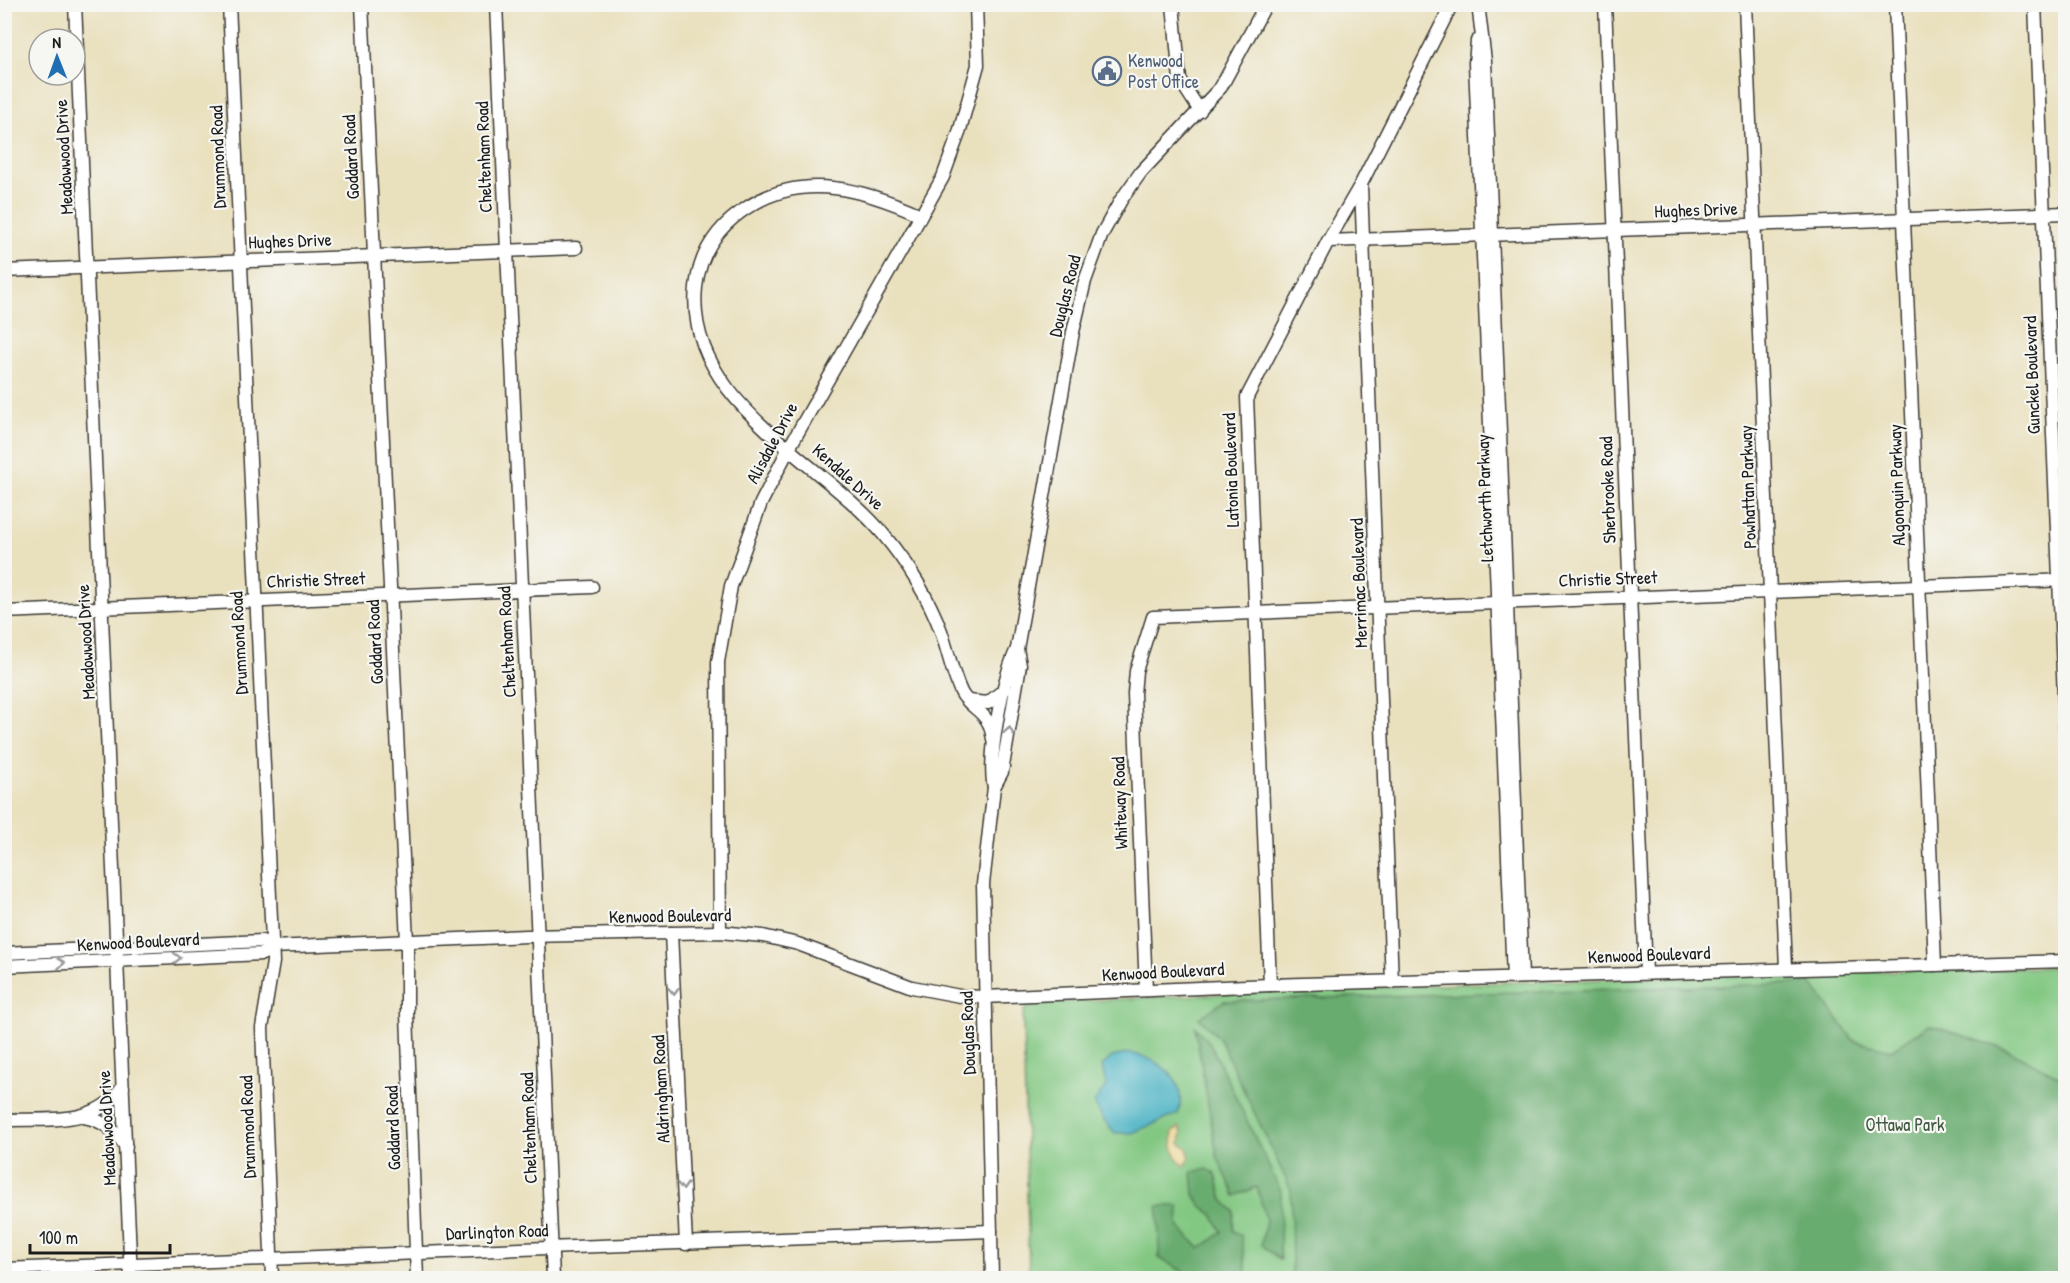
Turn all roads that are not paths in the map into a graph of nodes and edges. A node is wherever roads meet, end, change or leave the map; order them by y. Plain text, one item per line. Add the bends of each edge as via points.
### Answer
1 (75, 4) edge
2 (229, 4) edge
3 (362, 4) edge
4 (496, 4) edge
5 (976, 4) edge
6 (1173, 4) edge
7 (1266, 4) edge
8 (1452, 4) edge
9 (1478, 4) edge
10 (1605, 4) edge
11 (1745, 4) edge
12 (1895, 4) edge
13 (2035, 4) edge
14 (1200, 111) junction
15 (1361, 184) junction
16 (2044, 213) junction
17 (2066, 213) edge
18 (921, 215) junction
19 (1904, 220) junction
20 (1755, 225) junction
21 (1615, 231) junction
22 (1487, 237) junction
23 (1328, 241) junction
24 (1362, 241) junction
25 (576, 248) dead end
26 (507, 251) junction
27 (374, 255) junction
28 (240, 261) junction
29 (88, 268) junction
30 (4, 272) edge
31 (789, 448) junction
32 (2062, 580) edge
33 (1919, 586) junction
34 (592, 587) dead end
35 (522, 590) junction
36 (1770, 591) junction
37 (391, 595) junction
38 (1630, 596) junction
39 (255, 600) junction
40 (1502, 602) junction
41 (1378, 607) junction
42 (102, 608) junction
43 (4, 612) edge
44 (1255, 612) junction
45 (1153, 618) joint
46 (1017, 649) junction
47 (1005, 689) junction
48 (967, 701) junction
49 (995, 743) junction
50 (2066, 745) edge
51 (994, 787) junction
52 (720, 932) junction
53 (671, 933) junction
54 (538, 936) junction
55 (407, 940) junction
56 (272, 947) junction
57 (4, 953) edge
58 (118, 954) junction
59 (2066, 961) edge
60 (1935, 964) junction
61 (4, 966) edge
62 (1786, 968) junction
63 (1646, 973) junction
64 (1517, 977) junction
65 (1392, 982) junction
66 (1270, 985) junction
67 (1146, 990) junction
68 (984, 997) junction
69 (123, 1087) junction
70 (80, 1117) junction
71 (4, 1120) edge
72 (126, 1147) junction
73 (991, 1231) junction
74 (686, 1244) junction
75 (552, 1248) junction
76 (416, 1254) junction
77 (272, 1259) junction
78 (131, 1264) junction
79 (5, 1269) edge
80 (131, 1278) edge
81 (273, 1278) edge
82 (417, 1278) edge
83 (553, 1278) edge
84 (992, 1278) edge

1 - 29 street, Meadowwood Drive
2 - 28 street, Drummond Road
3 - 27 street, Goddard Road
4 - 26 street, Cheltenham Road
5 - 18 street, Alisdale Drive via 978,65 972,92 943,177
6 - 14 street via 1180,80
7 - 14 street, Douglas Road via 1222,85
8 - 15 street, Latonia Boulevard
9 - 22 street, Letchworth Parkway via 1485,61
10 - 21 street, Sherbrooke Road
11 - 20 street, Powhattan Parkway
12 - 19 street, Algonquin Parkway
13 - 16 street, Gunckel Boulevard
14 - 46 street, Douglas Road via 1133,182 1111,216 1092,258 1073,332
15 - 23 street, Latonia Boulevard
15 - 24 street, Merrimac Boulevard
16 - 17 street, Hughes Drive
16 - 19 street, Hughes Drive
16 - 32 street, Gunckel Boulevard
18 - 31 street, Alisdale Drive
18 - 31 street, Kendale Drive via 862,191 798,188 770,195 743,210 706,248 698,273 694,311 702,344 723,383 738,401
19 - 20 street, Hughes Drive
19 - 33 street, Algonquin Parkway
20 - 21 street, Hughes Drive
20 - 36 street, Powhattan Parkway
21 - 22 street, Hughes Drive
21 - 38 street, Sherbrooke Road
22 - 24 street, Hughes Drive
22 - 40 street, Letchworth Parkway
23 - 24 street, Hughes Drive
23 - 44 street, Latonia Boulevard via 1247,397
24 - 41 street, Merrimac Boulevard
25 - 26 street, Hughes Drive
26 - 27 street, Hughes Drive
26 - 35 street, Cheltenham Road
27 - 28 street, Hughes Drive
27 - 37 street, Goddard Road
28 - 29 street, Hughes Drive
28 - 39 street, Drummond Road
29 - 30 street, Hughes Drive
29 - 42 street, Meadowwood Drive
31 - 48 street, Kendale Drive via 854,502 896,550 933,611
31 - 52 street, Alisdale Drive via 740,557 729,594 718,662
32 - 33 street, Christie Street
32 - 50 street, Gunckel Boulevard
33 - 36 street, Christie Street
33 - 60 street, Algonquin Parkway
34 - 35 street, Christie Street
35 - 37 street, Christie Street
35 - 54 street, Cheltenham Road
36 - 38 street, Christie Street
36 - 62 street, Powhattan Parkway
37 - 39 street, Christie Street
37 - 55 street, Goddard Road
38 - 40 street, Christie Street
38 - 63 street, Sherbrooke Road
39 - 42 street, Christie Street
39 - 56 street, Drummond Road
40 - 41 street, Christie Street
40 - 64 street, Letchworth Parkway
41 - 44 street, Christie Street
41 - 65 street, Merrimac Boulevard
42 - 43 street, Christie Street
42 - 58 street, Meadowwood Drive
44 - 45 street, Christie Street
44 - 66 street, Latonia Boulevard
45 - 67 street, Whiteway Road via 1136,671 1134,694
46 - 47 street, Douglas Road
51 -> 46 street, Douglas Road via 1002,772 1018,677
47 - 48 street via 988,703
47 - 49 street, Douglas Road
48 - 49 street, Kendale Drive via 988,721
49 - 51 street, Douglas Road via 990,770
51 - 68 street, Douglas Road via 983,867
52 - 53 street, Kenwood Boulevard
52 - 68 street, Kenwood Boulevard via 798,944 912,987
53 - 54 street, Kenwood Boulevard
53 -> 74 street, Aldringham Road
54 - 55 street, Kenwood Boulevard
54 - 75 street, Cheltenham Road
55 - 56 street, Kenwood Boulevard
55 - 76 street, Goddard Road via 406,1013
56 - 58 street, Kenwood Boulevard via 262,954
56 - 77 street, Drummond Road via 273,974 262,1028
57 - 58 street, Kenwood Boulevard
61 -> 58 street, Kenwood Boulevard
58 - 69 street, Meadowwood Drive
59 - 60 street, Kenwood Boulevard
60 - 62 street, Kenwood Boulevard
62 - 63 street, Kenwood Boulevard
63 - 64 street, Kenwood Boulevard
64 - 65 street, Kenwood Boulevard
65 - 66 street, Kenwood Boulevard
66 - 67 street, Kenwood Boulevard
67 - 68 street, Kenwood Boulevard
68 - 73 street, Douglas Road
69 - 70 street via 103,1109
69 - 72 street, Meadowwood Drive
70 - 71 street
70 - 72 street via 104,1123
72 - 78 street, Meadowwood Drive
73 - 74 street, Darlington Road
73 - 84 street, Douglas Road
74 - 75 street, Darlington Road
75 - 76 street, Darlington Road
75 - 83 street, Cheltenham Road
76 - 77 street, Darlington Road
76 - 82 street, Goddard Road
77 - 78 street, Darlington Road
77 - 81 street, Drummond Road
78 - 79 street, Darlington Road
78 - 80 street, Meadowwood Drive

